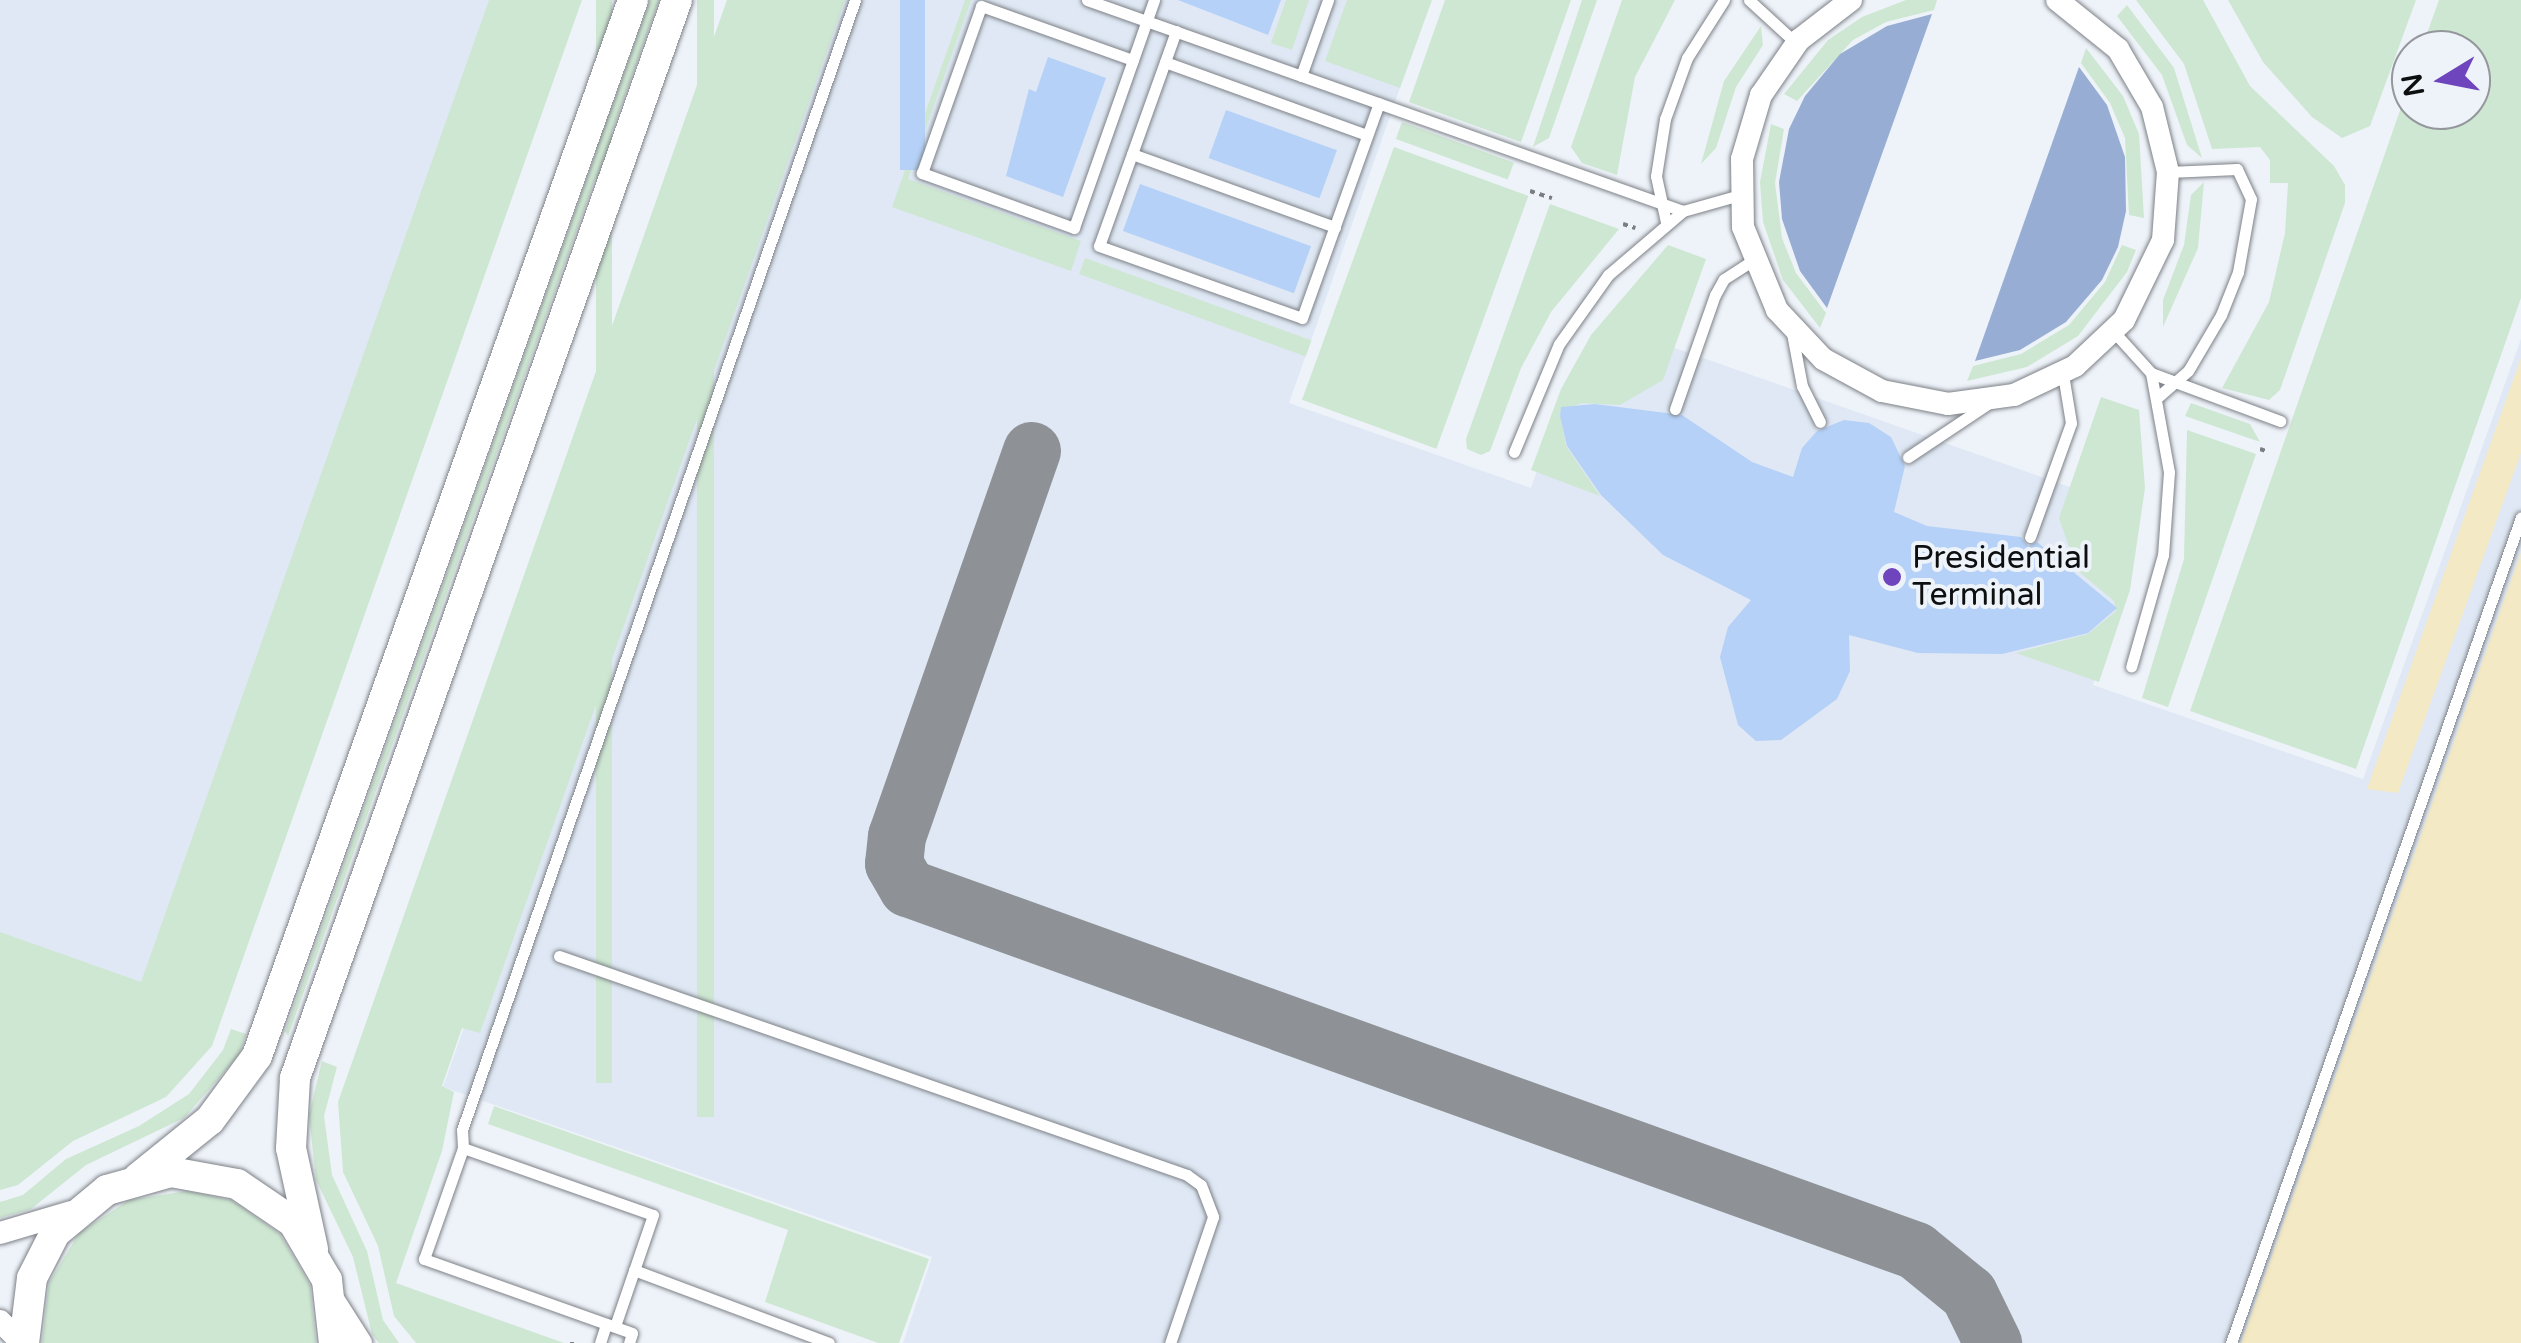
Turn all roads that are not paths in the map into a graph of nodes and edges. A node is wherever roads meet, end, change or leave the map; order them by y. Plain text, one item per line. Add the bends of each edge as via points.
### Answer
1 (632, 0) edge
2 (677, 0) edge
3 (855, 0) edge
4 (1087, 0) edge
5 (1154, 0) edge
6 (1328, 0) edge
7 (1724, 0) edge
8 (1748, 0) edge
9 (1850, 0) edge
10 (2057, 0) edge
11 (1147, 21) junction
12 (1176, 32) junction
13 (1796, 43) junction
14 (1133, 60) junction
15 (1165, 62) junction
16 (1301, 76) junction
17 (1379, 103) junction
18 (1368, 136) junction
19 (1132, 154) junction
20 (2168, 172) junction
21 (1740, 195) junction
22 (1657, 202) junction
23 (1683, 211) junction
24 (1666, 222) junction
25 (1335, 227) junction
26 (1752, 261) junction
27 (1790, 328) junction
28 (2114, 332) junction
29 (2063, 374) junction
30 (2150, 374) junction
31 (2176, 383) junction
32 (2159, 396) junction
33 (1992, 400) junction
34 (1674, 409) dead end
35 (2280, 421) dead end
36 (1820, 422) dead end
37 (1514, 452) dead end
38 (1908, 457) dead end
39 (2521, 517) edge
40 (2030, 537) dead end
41 (2131, 667) dead end
42 (559, 956) dead end
43 (463, 1148) junction
44 (138, 1178) junction
45 (79, 1209) junction
46 (0, 1234) edge
47 (313, 1249) junction
48 (634, 1270) junction
49 (331, 1296) junction
50 (0, 1320) edge
51 (610, 1325) junction
52 (631, 1338) edge
53 (809, 1340) edge
54 (23, 1343) edge
55 (334, 1343) edge
56 (361, 1343) edge
57 (600, 1343) edge
58 (830, 1343) edge
59 (1170, 1343) edge
60 (2231, 1343) edge

1 - 44 street via 257,1056 210,1120
2 - 47 street via 295,1078 292,1148
3 - 43 lane via 462,1130
4 - 11 lane
5 - 11 lane
6 - 16 lane
7 - 22 lane via 1674,91 1659,148
8 - 13 lane
9 - 13 street
10 - 20 street via 2102,33 2131,67 2160,128
11 - 12 lane
11 - 14 lane
12 - 15 lane
12 - 16 lane
13 - 21 street via 1752,116
14 - 14 lane via 1074,228 922,174 981,6
15 - 18 lane
15 - 19 lane
16 - 17 lane
17 - 18 lane
17 - 22 lane
18 - 25 lane
19 - 25 lane
19 - 25 lane via 1099,246 1302,318
20 - 28 street via 2156,261
20 - 31 lane via 2237,169 2251,199 2230,294
21 - 23 lane
21 - 26 street
22 - 23 lane
22 - 24 lane
23 - 24 lane
24 - 37 lane via 1617,265 1582,309 1540,381
26 - 27 street
26 - 34 lane via 1736,268 1715,295
27 - 33 street via 1832,365 1882,391 1926,402
27 - 36 lane via 1802,386
28 - 29 street
28 - 30 lane
29 - 33 street
29 - 40 lane via 2071,423
30 - 31 lane
30 - 32 lane
31 - 32 lane
31 - 35 lane
32 - 41 lane via 2168,514
33 - 38 lane
39 - 60 lane
42 - 59 lane via 1187,1175 1201,1186 1213,1217
43 - 48 lane via 654,1215
43 - 51 lane via 424,1259
44 - 45 street
44 - 47 street via 188,1172 237,1184 280,1210
45 - 46 street
45 - 54 street via 55,1233 32,1278
47 - 49 street
48 - 51 lane
48 - 53 lane
49 - 55 street
49 - 56 street
50 - 54 street
51 - 52 lane
51 - 57 lane
53 - 58 lane

